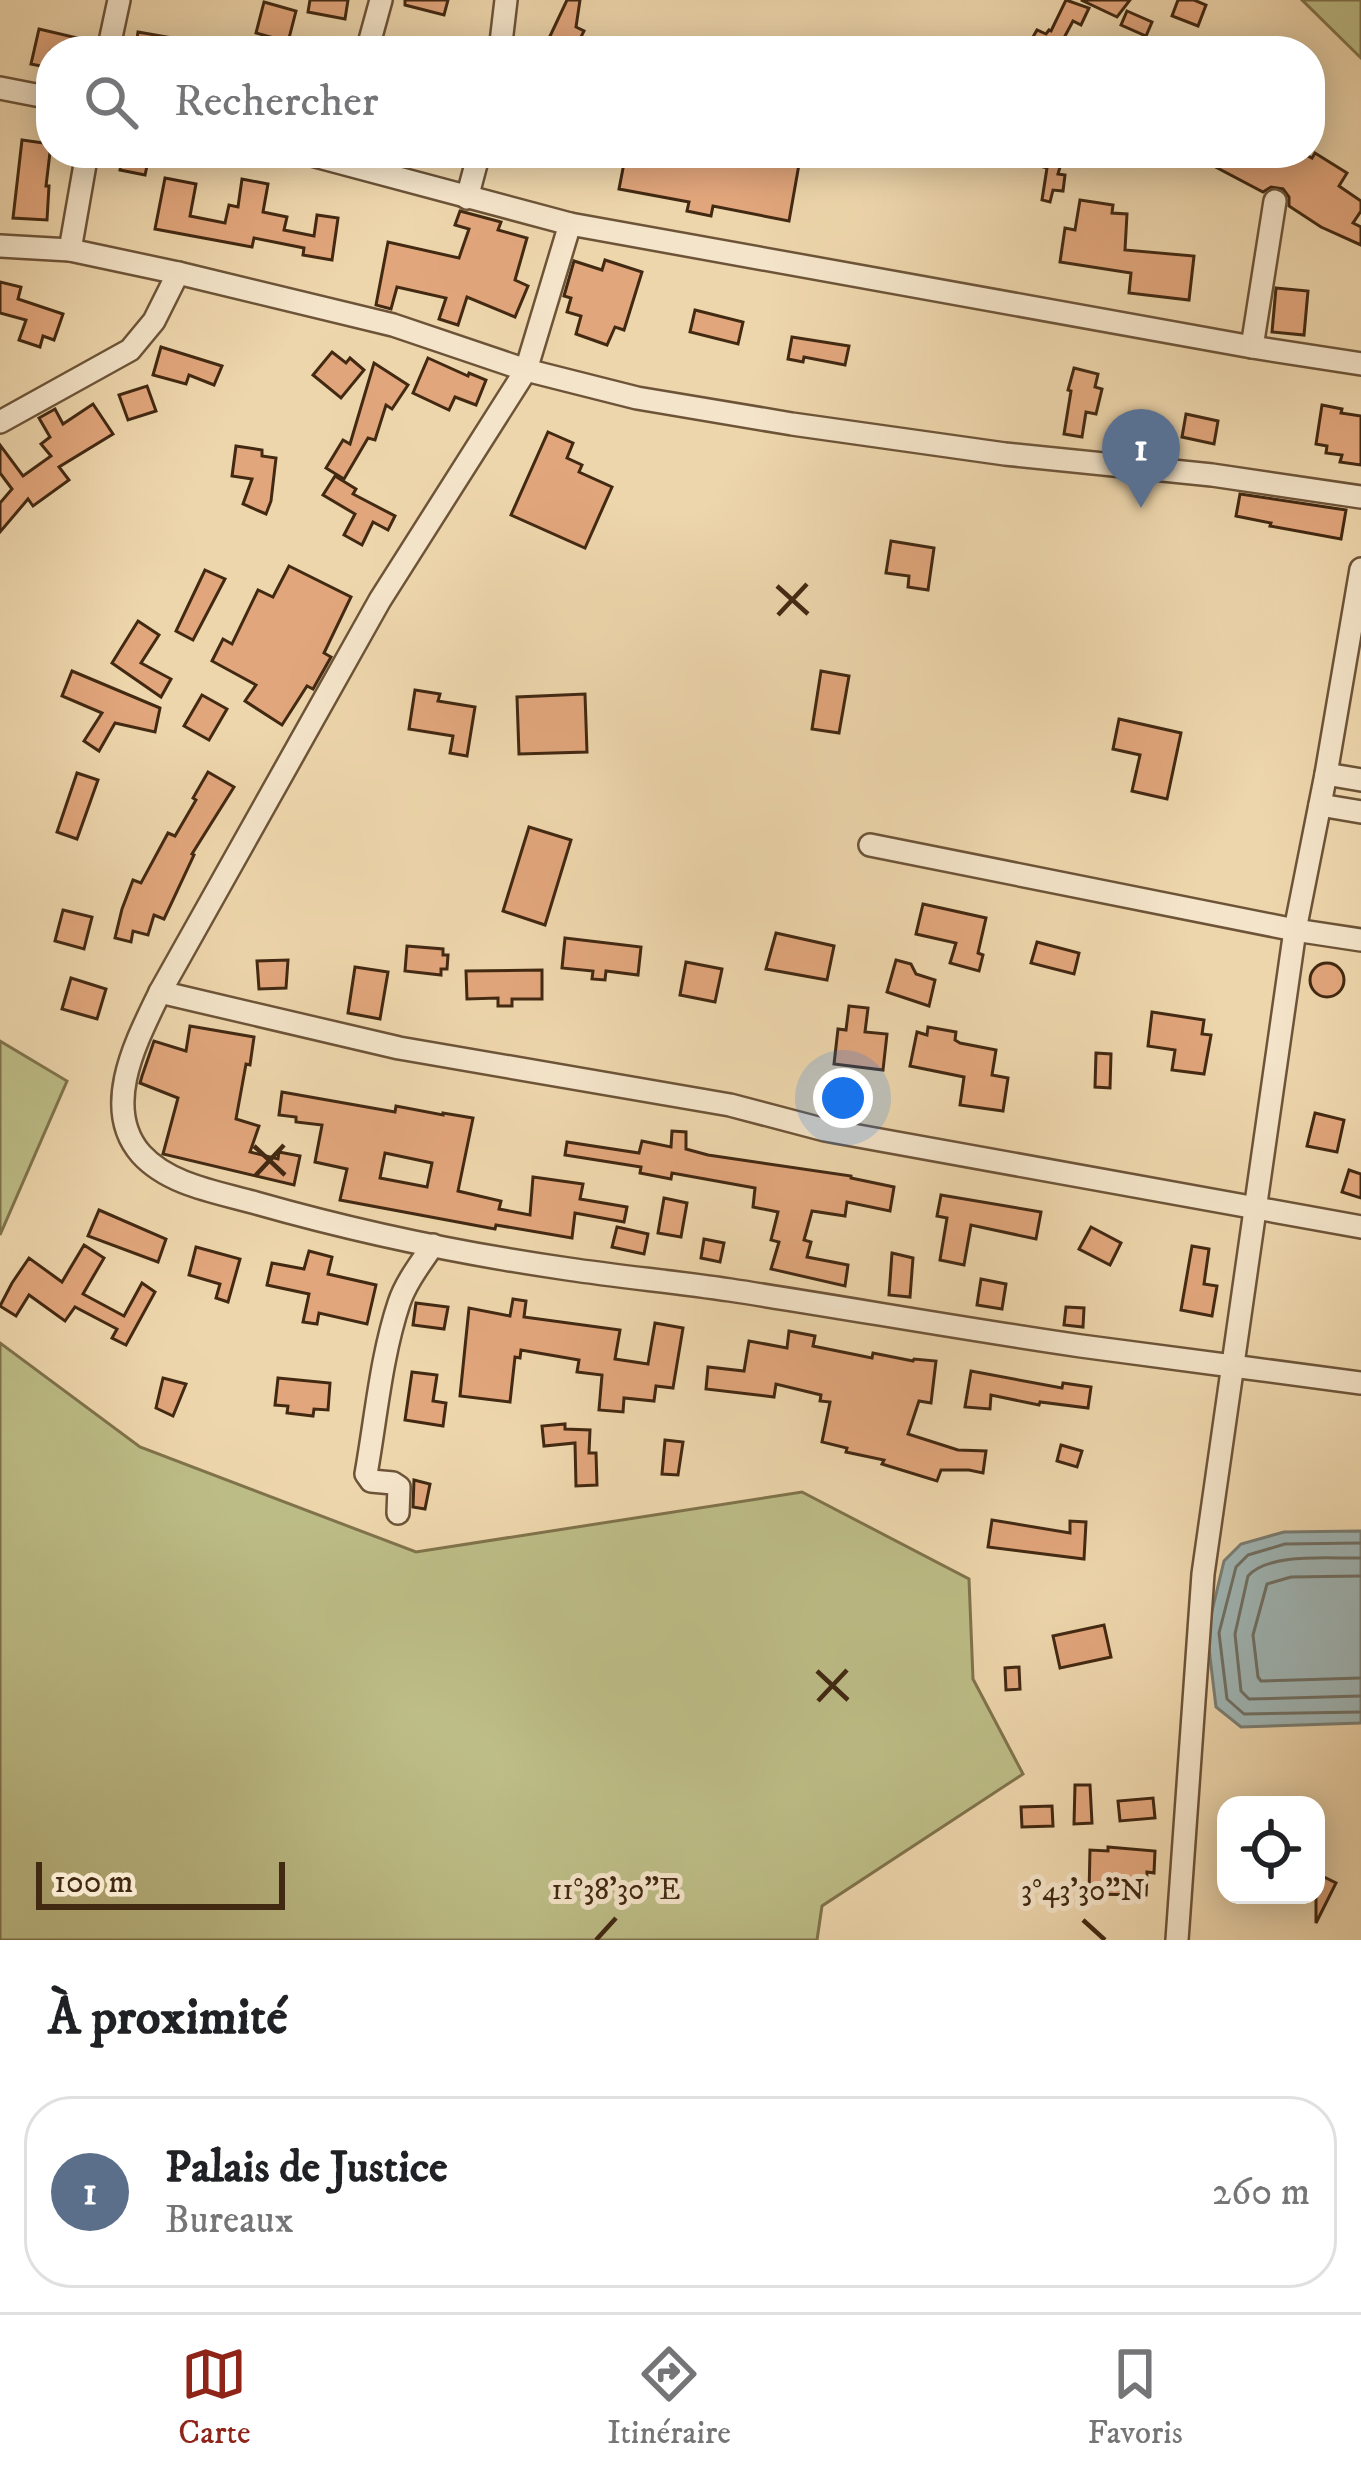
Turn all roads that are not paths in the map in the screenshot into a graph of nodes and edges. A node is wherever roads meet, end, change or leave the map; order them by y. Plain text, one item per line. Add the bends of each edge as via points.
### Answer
1 (119, 0) edge
2 (381, 0) edge
3 (506, 0) edge
4 (111, 36) edge
5 (371, 36) edge
6 (502, 36) edge
7 (0, 88) edge
8 (36, 95) edge
9 (84, 168) edge
10 (372, 168) edge
11 (474, 168) edge
12 (466, 198) junction
13 (1275, 201) dead end
14 (570, 224) junction
15 (0, 246) edge
16 (70, 250) junction
17 (178, 273) junction
18 (1252, 347) junction
19 (1361, 364) edge
20 (526, 370) junction
21 (0, 422) edge
22 (1361, 497) edge
23 (1361, 569) edge
24 (1326, 774) junction
25 (1361, 780) edge
26 (1320, 805) junction
27 (1361, 812) edge
28 (870, 845) dead end
29 (1295, 930) junction
30 (1361, 940) edge
31 (160, 992) junction
32 (1257, 1208) junction
33 (1361, 1226) edge
34 (433, 1245) junction
35 (1234, 1366) junction
36 (1361, 1383) edge
37 (398, 1513) dead end
38 (1177, 1940) edge

1 - 4 street
2 - 5 street
3 - 6 street
7 - 8 street
9 - 16 street
10 - 12 street
11 - 12 street
12 - 14 street
13 - 18 street
14 - 18 street
14 - 20 street
15 - 16 street
16 - 17 street
17 - 20 street via 393,325
17 - 21 street via 130,350
18 - 19 street
20 - 22 street via 792,424
20 - 31 street via 380,600
23 - 24 street
24 - 25 street
24 - 26 street
26 - 27 street
26 - 29 street
28 - 29 street
29 - 30 street
29 - 32 street
31 - 32 street via 399,1048
31 - 34 street via 134,1046 122,1098 129,1136 151,1164 220,1193
32 - 33 street
32 - 35 street
34 - 35 street
34 - 37 street via 399,1301 366,1474 399,1487
35 - 36 street
35 - 38 street via 1203,1574

